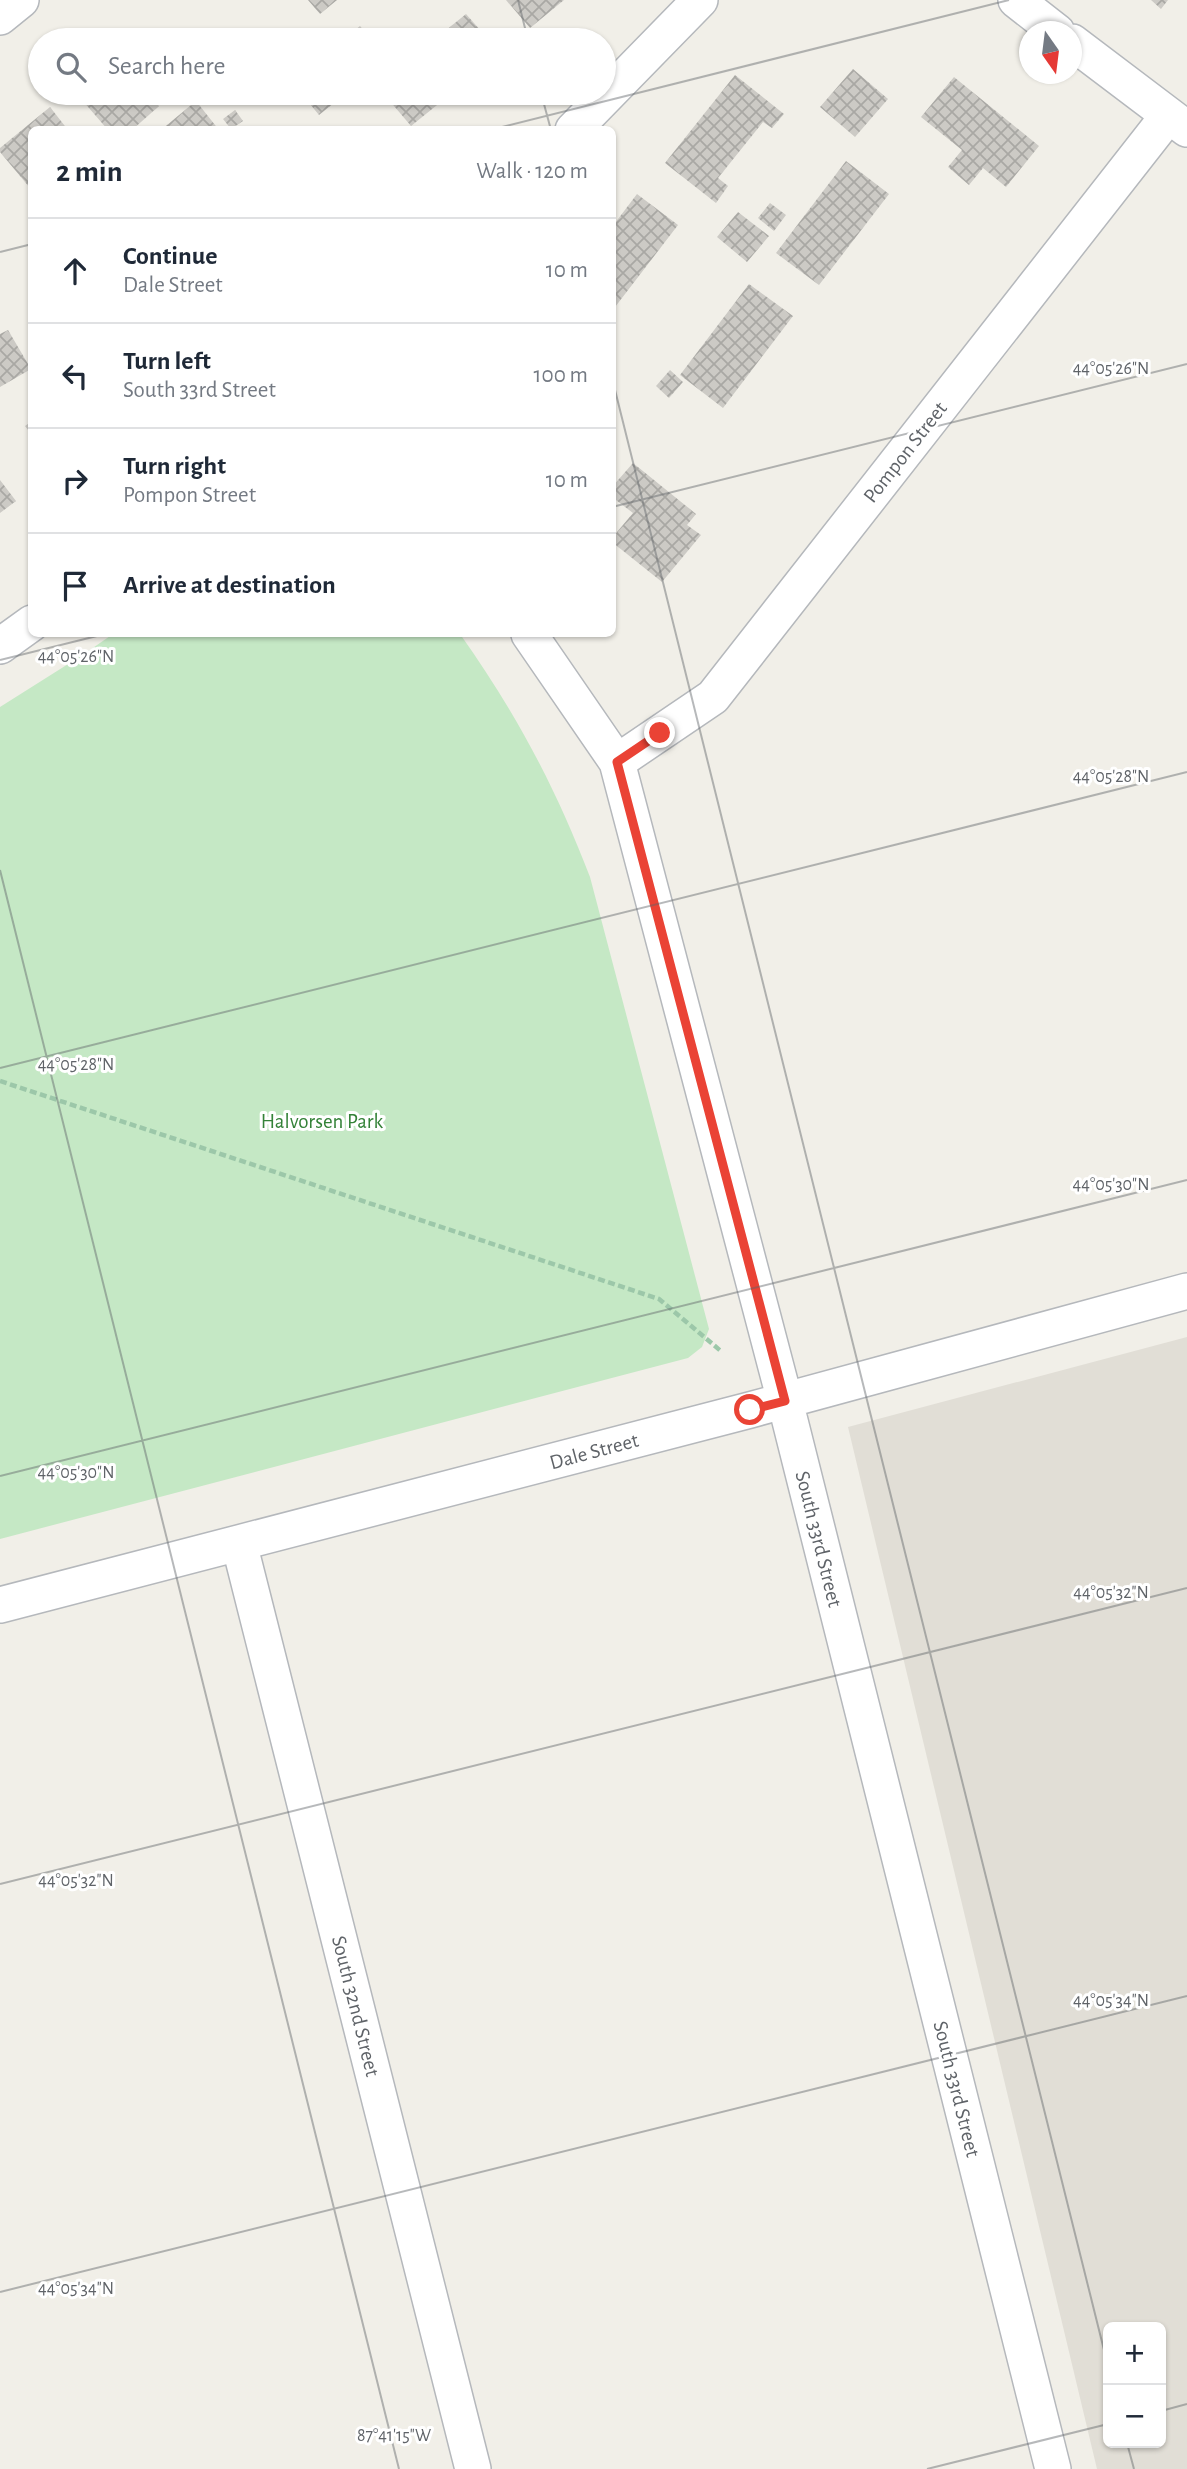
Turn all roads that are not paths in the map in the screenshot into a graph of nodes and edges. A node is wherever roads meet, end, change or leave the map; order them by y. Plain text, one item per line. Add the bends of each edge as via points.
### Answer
1 (21, 0) edge
2 (700, 0) edge
3 (1016, 0) edge
4 (0, 17) edge
5 (1043, 21) edge
6 (1082, 50) edge
7 (616, 86) edge
8 (597, 105) edge
9 (1177, 123) edge
10 (577, 126) edge
11 (28, 627) edge
12 (531, 637) edge
13 (0, 646) edge
14 (617, 762) junction
15 (1187, 1291) edge
16 (785, 1401) junction
17 (239, 1543) junction
18 (0, 1605) edge
19 (473, 2469) edge
20 (1053, 2469) edge

1 - 4 street
2 - 7 street
3 - 5 street
6 - 9 street
8 - 10 street
9 - 14 street, Pompon Street via 713,697
11 - 13 street
12 - 14 street, South 33rd Street
14 - 16 street, South 33rd Street
15 - 16 street, Dale Street
16 - 17 street, Dale Street
16 - 20 street, South 33rd Street
17 - 18 street, Dale Street
17 - 19 street, South 32nd Street

